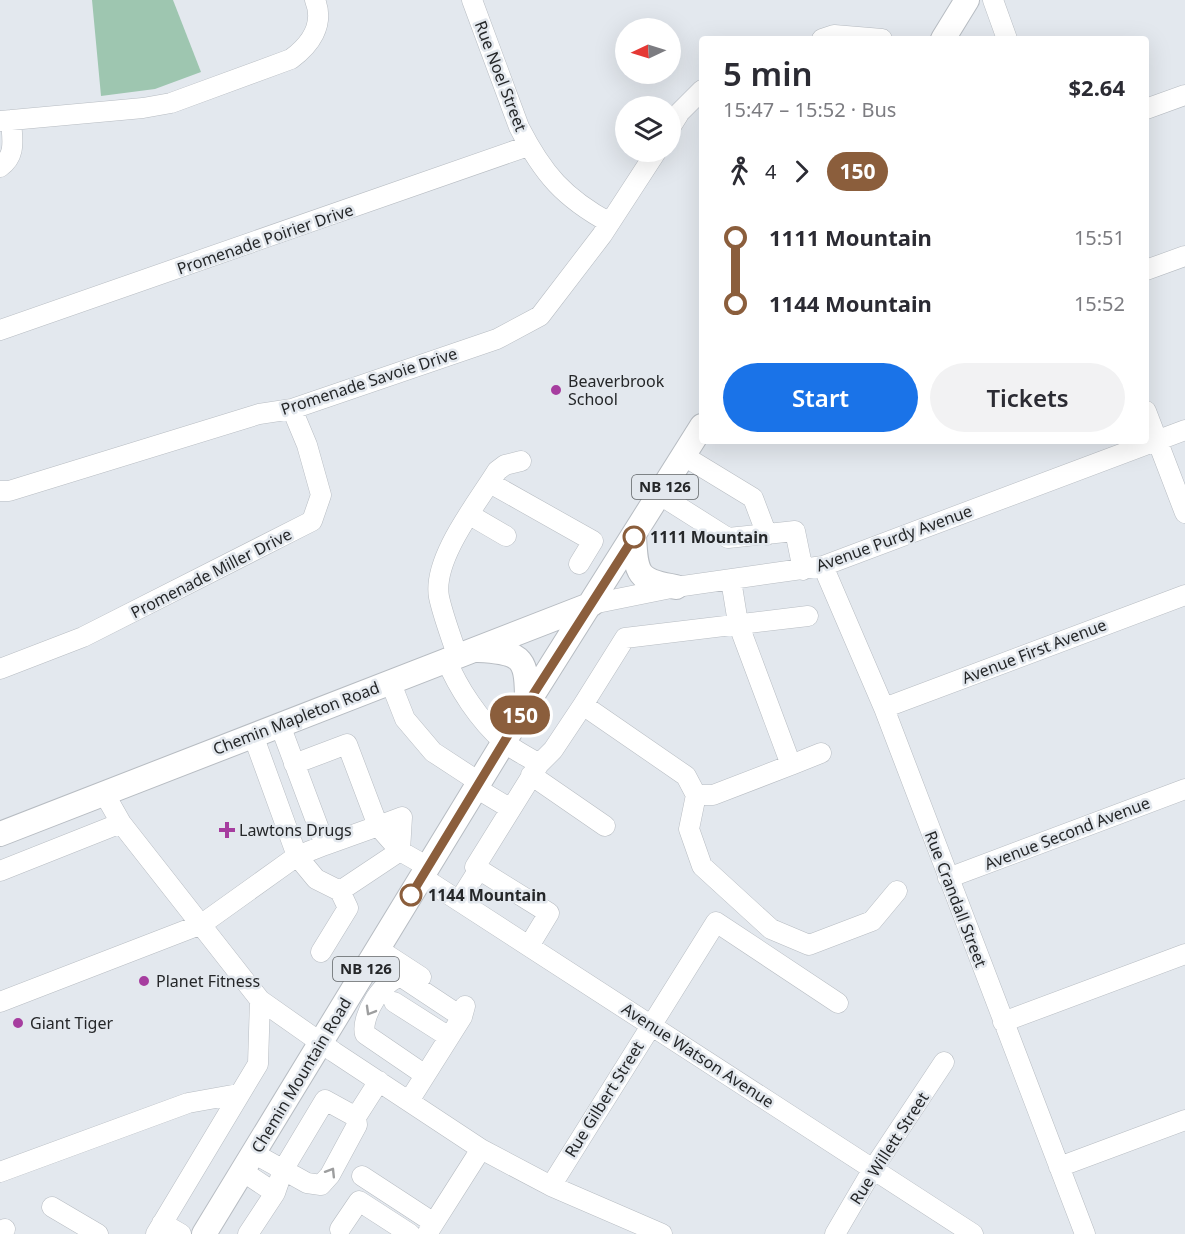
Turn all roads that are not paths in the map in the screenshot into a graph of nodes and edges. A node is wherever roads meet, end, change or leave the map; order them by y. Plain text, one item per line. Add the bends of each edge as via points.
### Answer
1 (315, 0) edge
2 (472, 0) edge
3 (967, 0) edge
4 (993, 0) edge
5 (831, 36) edge
6 (846, 36) edge
7 (945, 36) edge
8 (1006, 36) edge
9 (699, 93) edge
10 (1185, 95) edge
11 (1149, 108) edge
12 (681, 111) edge
13 (5, 120) edge
14 (528, 146) junction
15 (650, 162) edge
16 (0, 167) edge
17 (610, 223) junction
18 (1185, 256) edge
19 (1149, 269) edge
20 (0, 330) edge
21 (292, 409) junction
22 (1149, 419) edge
23 (1185, 430) edge
24 (696, 439) edge
25 (1157, 440) junction
26 (1149, 443) edge
27 (701, 444) edge
28 (1146, 444) edge
29 (521, 461) dead end
30 (490, 483) junction
31 (0, 491) edge
32 (660, 495) junction
33 (759, 511) junction
34 (1185, 513) edge
35 (470, 515) junction
36 (767, 535) junction
37 (507, 536) dead end
38 (634, 536) junction
39 (743, 538) junction
40 (579, 564) dead end
41 (823, 566) junction
42 (803, 570) junction
43 (731, 580) junction
44 (676, 587) junction
45 (1185, 595) edge
46 (592, 604) junction
47 (808, 616) dead end
48 (738, 623) junction
49 (458, 655) junction
50 (0, 669) edge
51 (390, 681) junction
52 (527, 704) junction
53 (583, 705) junction
54 (884, 708) junction
55 (280, 724) junction
56 (253, 735) junction
57 (504, 742) junction
58 (821, 753) dead end
59 (294, 764) junction
60 (791, 765) junction
61 (535, 769) junction
62 (478, 785) junction
63 (1185, 789) edge
64 (104, 793) junction
65 (696, 795) junction
66 (511, 809) junction
67 (121, 823) junction
68 (378, 826) junction
69 (605, 826) dead end
70 (0, 834) edge
71 (326, 845) junction
72 (400, 851) junction
73 (297, 856) junction
74 (479, 869) junction
75 (0, 871) edge
76 (425, 872) junction
77 (948, 878) junction
78 (340, 891) junction
79 (897, 891) dead end
80 (459, 901) junction
81 (202, 924) junction
82 (529, 946) junction
83 (378, 949) junction
84 (321, 952) dead end
85 (1185, 954) edge
86 (260, 1000) junction
87 (0, 1002) edge
88 (394, 1002) dead end
89 (838, 1003) dead end
90 (462, 1017) junction
91 (1003, 1022) junction
92 (650, 1025) junction
93 (449, 1037) junction
94 (320, 1043) junction
95 (944, 1062) dead end
96 (425, 1075) junction
97 (379, 1081) junction
98 (238, 1094) junction
99 (409, 1101) junction
100 (356, 1118) junction
101 (1185, 1120) edge
102 (481, 1149) junction
103 (248, 1162) junction
104 (1059, 1167) junction
105 (873, 1169) junction
106 (283, 1170) junction
107 (0, 1172) edge
108 (362, 1176) dead end
109 (551, 1186) junction
110 (275, 1193) junction
111 (52, 1207) dead end
112 (159, 1228) edge
113 (430, 1228) edge
114 (340, 1229) dead end
115 (98, 1234) edge
116 (181, 1234) edge
117 (204, 1234) edge
118 (248, 1234) edge
119 (410, 1234) edge
120 (662, 1234) edge
121 (835, 1234) edge
122 (974, 1234) edge
123 (1085, 1234) edge

1 - 13 street via 317,26 308,47 291,59 171,103
2 - 14 street, Rue Noel Street
3 - 7 main road
4 - 8 street
5 - 6 street
9 - 12 street
10 - 11 street
13 - 16 street via 12,153
14 - 17 street, Rue Noel Street via 558,188
14 - 20 street, Promenade Poirier Drive
15 - 17 street, Promenade Savoie Drive
17 - 21 street, Promenade Savoie Drive via 540,316 497,339
18 - 19 street
21 - 31 street, Promenade Savoie Drive via 259,414
21 - 50 street, Promenade Miller Drive via 321,495 312,521 83,637
22 - 25 street
23 - 25 street, Avenue Purdy Avenue
24 - 32 main road, Chemin Mountain Road / NB 126
25 - 26 street, Avenue Purdy Avenue
25 - 34 street
27 - 33 street via 753,498
28 - 41 street, Avenue Purdy Avenue
29 - 30 street via 506,465
30 - 35 street
30 - 40 street via 593,541
32 - 38 main road, Chemin Mountain Road / NB 126
32 - 39 street via 728,538
33 - 36 street
33 - 39 street via 753,531
35 - 37 street
35 - 49 street via 446,554 439,578 439,596
36 - 39 street
36 - 42 street via 795,531
38 - 44 main road via 636,567 650,583
38 - 46 main road, Chemin Mountain Road / NB 126
41 - 42 street, Avenue Purdy Avenue
41 - 54 street, Rue Crandall Street
42 - 43 street, Avenue Purdy Avenue
43 - 44 street, Avenue Purdy Avenue
43 - 48 street
44 - 46 street, Avenue Purdy Avenue
45 - 54 street, Avenue First Avenue
46 - 49 main road, Chemin Mapleton Road
46 - 52 main road, Chemin Mountain Road / NB 126
47 - 48 street
48 - 53 street via 625,638
48 - 60 street
49 - 51 main road, Chemin Mapleton Road
49 - 52 main road via 505,651 519,659 527,673
49 - 57 street via 454,680
51 - 55 main road, Chemin Mapleton Road
51 - 62 street via 405,719 433,752
52 - 57 main road, Chemin Mountain Road / NB 126
53 - 61 street
53 - 65 street via 686,776
54 - 77 street, Rue Crandall Street
55 - 56 main road, Chemin Mapleton Road
55 - 59 street
56 - 64 main road, Chemin Mapleton Road
56 - 73 street
57 - 61 street
57 - 62 main road, Chemin Mountain Road / NB 126
58 - 60 street
59 - 68 street via 347,744
59 - 71 street
60 - 65 street via 712,795
61 - 66 street
61 - 69 street
62 - 66 street
62 - 76 main road, Chemin Mountain Road / NB 126
63 - 77 street, Avenue Second Avenue
64 - 67 street
64 - 70 main road, Chemin Mapleton Road
65 - 79 street via 689,829 702,866 771,929 809,945 872,921
66 - 74 street via 475,867
67 - 75 street
67 - 81 street
68 - 71 street
68 - 72 street, Avenue Watson Avenue
71 - 73 street
72 - 76 street, Avenue Watson Avenue
72 - 78 street
73 - 78 street via 316,879
73 - 81 street
74 - 80 street
74 - 82 street via 549,913
76 - 80 street, Avenue Watson Avenue
76 - 83 main road, Chemin Mountain Road / NB 126
77 - 91 street, Rue Crandall Street
78 - 84 street via 348,908
80 - 82 street, Avenue Watson Avenue
81 - 86 street
81 - 87 street
82 - 92 street, Avenue Watson Avenue
83 - 90 street via 466,1007
83 - 94 main road, Chemin Mountain Road / NB 126
85 - 91 street
86 - 94 street
86 - 98 street via 258,1064
88 - 93 street
89 - 92 street, Rue Gilbert Street via 716,921
90 - 93 street
90 -> 96 street via 403,978 387,983 366,1016 365,1034
91 - 104 street, Rue Crandall Street
92 - 105 street, Avenue Watson Avenue
92 - 109 street, Rue Gilbert Street
93 - 96 street
94 - 97 street
94 - 103 main road, Chemin Mountain Road / NB 126
95 - 105 street, Rue Willett Street
96 - 99 street
97 - 99 street
97 - 100 street
98 - 107 street via 188,1104
98 - 112 street
99 - 102 street
100 - 106 street via 325,1100
106 -> 100 street via 307,1184 321,1185 357,1125
101 - 104 street
102 - 109 street
102 - 113 street
103 - 106 street
103 - 110 street
103 - 117 main road, Chemin Mountain Road / NB 126
104 - 123 street, Rue Crandall Street
105 - 121 street, Rue Willett Street
105 - 122 street, Avenue Watson Avenue
106 - 110 street
108 - 113 street
109 - 120 street
110 - 118 street
111 - 115 street
112 - 116 street
114 - 119 street via 359,1201

